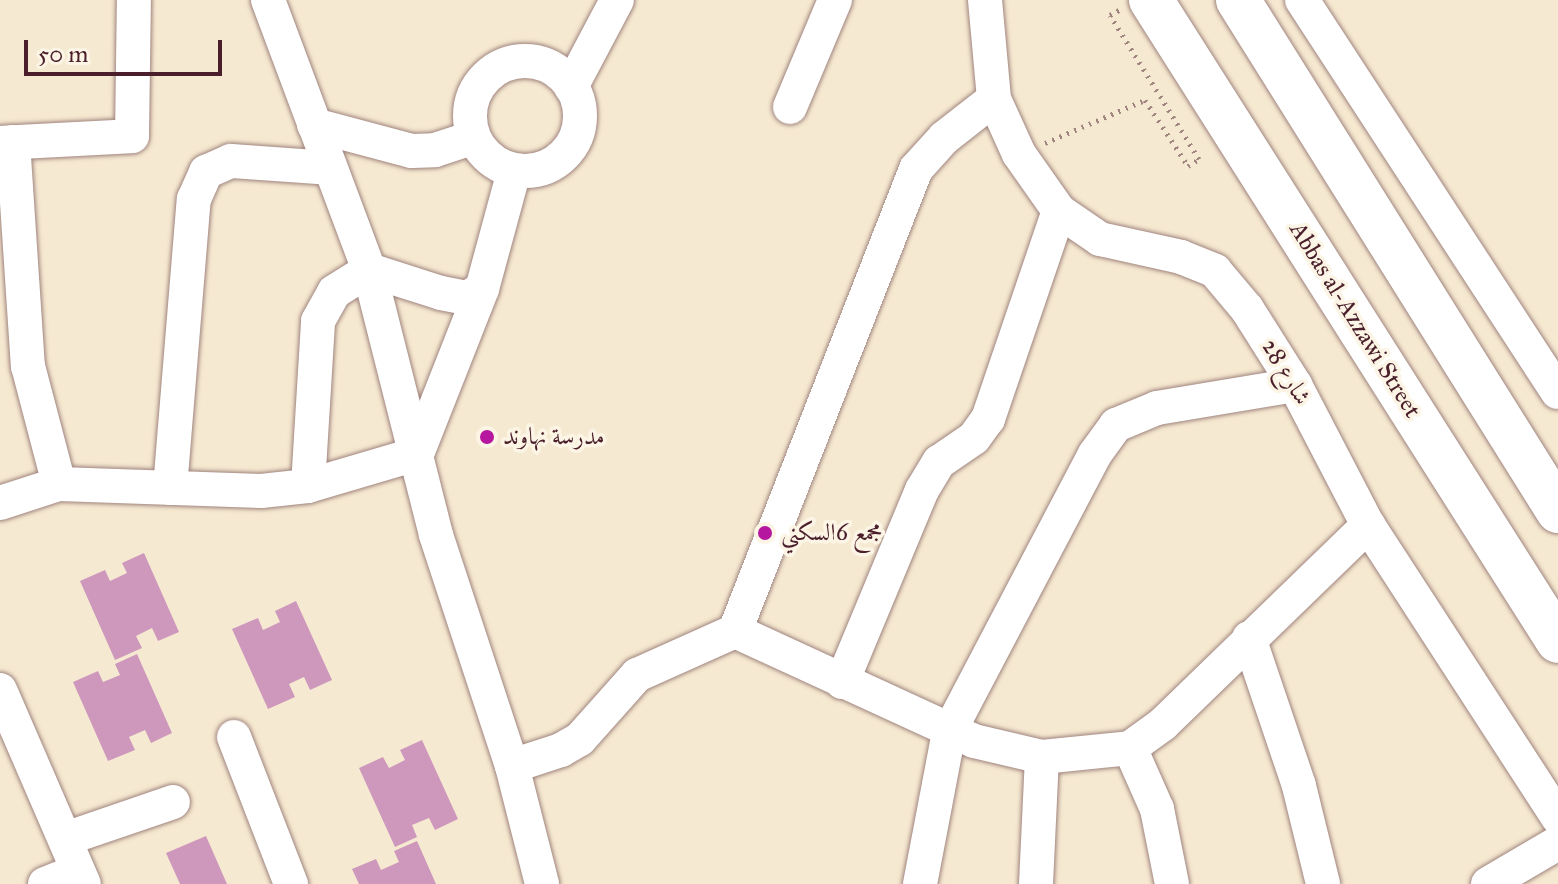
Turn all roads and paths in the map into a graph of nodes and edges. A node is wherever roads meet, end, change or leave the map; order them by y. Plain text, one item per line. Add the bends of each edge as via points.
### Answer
1 (134, 0) edge
2 (268, 0) edge
3 (617, 0) edge
4 (835, 0) edge
5 (985, 0) edge
6 (1151, 0) edge
7 (1238, 0) edge
8 (1302, 0) edge
9 (1110, 15) dead end
10 (571, 87) junction
11 (994, 99) junction
12 (790, 107) dead end
13 (314, 125) junction
14 (473, 138) junction
15 (7, 143) edge
16 (1019, 154) junction
17 (330, 168) junction
18 (514, 171) junction
19 (1059, 211) junction
20 (369, 270) junction
21 (482, 289) junction
22 (1295, 385) junction
23 (1558, 392) edge
24 (417, 454) junction
25 (1525, 459) junction
26 (59, 484) junction
27 (308, 486) junction
28 (170, 488) junction
29 (1558, 502) edge
30 (0, 503) edge
31 (1558, 511) edge
32 (1368, 525) junction
33 (735, 631) junction
34 (1249, 638) junction
35 (1558, 641) edge
36 (842, 682) junction
37 (0, 690) edge
38 (949, 732) junction
39 (234, 737) dead end
40 (1130, 748) junction
41 (1042, 757) junction
42 (512, 766) junction
43 (0, 767) edge
44 (34, 768) junction
45 (173, 802) dead end
46 (1558, 818) edge
47 (65, 839) junction
48 (1558, 843) edge
49 (81, 878) edge
50 (45, 884) edge
51 (291, 884) edge
52 (542, 884) edge
53 (920, 884) edge
54 (1036, 884) edge
55 (1172, 884) edge
56 (1323, 884) edge
57 (1488, 884) edge

1 - 15 street via 132,136
2 - 13 street
3 - 10 street
4 - 12 street
5 - 11 street, شارع 28
6 - 35 main road, Abbas al-Azzawi Street
7 - 25 main road
8 - 23 street
9 - 16 path via 1199,159 1188,166 1145,100
10 - 14 street via 558,73 528,61 492,72 472,101
10 - 18 street via 579,122 574,141 551,165
11 - 16 street, شارع 28
11 - 33 street via 944,138 916,169
13 - 14 street via 412,151
13 - 17 street
14 - 18 street via 484,154
15 - 26 street via 28,366
16 - 19 street, شارع 28
17 - 20 street
17 - 28 street via 231,161 206,172 194,199
18 - 21 street
19 - 22 street, شارع 28 via 1100,239 1181,257 1215,271 1247,309
19 - 36 street via 988,419 974,438 939,462 922,490
20 - 21 street via 467,298
20 - 24 street
20 - 27 street via 334,292 318,321
21 - 24 street
22 - 32 street, شارع 28
22 - 38 street via 1157,408 1116,425 1095,454
24 - 27 street
24 - 42 street via 436,535
25 - 29 main road
25 - 31 main road
26 - 28 street
26 - 30 street
27 - 28 street via 261,491
32 - 34 street
32 - 46 street, شارع 28
33 - 36 street
33 - 42 street via 637,675 580,739
34 - 40 street via 1163,724
34 - 56 street via 1299,786
36 - 38 street
37 - 44 street
38 - 41 street
38 - 53 street
39 - 51 street
40 - 41 street
40 - 55 street via 1157,809
41 - 54 street
42 - 52 street
43 - 44 street
44 - 47 street
45 - 47 street
47 - 49 street
48 - 57 street
49 - 50 street

